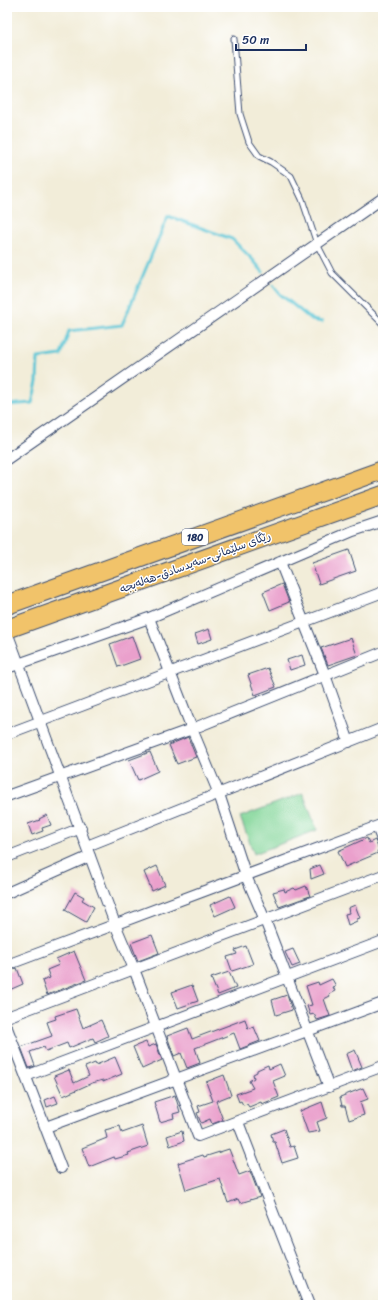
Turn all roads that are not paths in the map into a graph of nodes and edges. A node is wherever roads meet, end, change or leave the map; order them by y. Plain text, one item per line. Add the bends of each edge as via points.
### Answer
1 (234, 39) dead end
2 (383, 198) edge
3 (317, 244) junction
4 (383, 324) edge
5 (7, 459) edge
6 (383, 470) edge
7 (383, 495) edge
8 (383, 521) edge
9 (160, 550) junction
10 (280, 562) junction
11 (166, 572) junction
12 (383, 592) edge
13 (7, 605) edge
14 (149, 618) junction
15 (304, 622) junction
16 (7, 630) edge
17 (383, 652) edge
18 (19, 664) junction
19 (7, 668) edge
20 (170, 673) junction
21 (325, 675) junction
22 (40, 722) junction
23 (383, 728) edge
24 (192, 729) junction
25 (7, 734) edge
26 (349, 742) junction
27 (61, 776) junction
28 (219, 794) junction
29 (7, 796) edge
30 (380, 825) edge
31 (81, 828) junction
32 (383, 842) edge
33 (87, 846) junction
34 (90, 856) junction
35 (7, 857) edge
36 (383, 875) edge
37 (246, 876) junction
38 (7, 893) edge
39 (265, 920) junction
40 (115, 924) junction
41 (383, 941) edge
42 (7, 965) edge
43 (134, 969) junction
44 (287, 977) junction
45 (383, 1003) edge
46 (7, 1017) edge
47 (156, 1027) junction
48 (7, 1028) edge
49 (307, 1031) junction
50 (383, 1066) edge
51 (26, 1076) junction
52 (176, 1079) junction
53 (329, 1087) junction
54 (238, 1122) junction
55 (46, 1127) junction
56 (61, 1168) dead end
57 (309, 1305) edge

1 - 3 lane via 240,114 249,142 259,156 291,176 302,199
2 - 3 street
3 - 4 lane via 332,273
3 - 5 street
6 - 9 highway, رێگای سلێمانی-سەیدسادق-هەلەبجە / 180
7 - 11 highway, رێگای سلێمانی-سەیدسادق-هەلەبجە / 180
8 - 10 street
9 - 11 highway
9 - 13 highway, رێگای سلێمانی-سەیدسادق-هەلەبجە / 180
10 - 14 street
10 - 15 street
11 - 16 highway, رێگای سلێمانی-سەیدسادق-هەلەبجە / 180
12 - 15 street
14 - 18 street
14 - 20 street
15 - 20 street
15 - 21 street
16 - 18 street
17 - 21 street
18 - 19 street
18 - 22 street
20 - 22 street
20 - 24 street
21 - 24 street
21 - 26 street
22 - 25 street
22 - 27 street
23 - 26 street
24 - 27 street
24 - 28 street
26 - 28 street
27 - 29 street
27 - 31 street
28 - 33 street
28 - 37 street
30 - 32 street
30 - 37 street
31 - 33 street
31 - 35 street
33 - 34 street
34 - 38 street
34 - 40 street
36 - 39 street
37 - 39 street
37 - 40 street
39 - 43 street
39 - 44 street
40 - 42 street
40 - 43 street
41 - 44 street
43 - 46 street
43 - 47 street
44 - 47 street
44 - 49 street
45 - 49 street
47 - 51 street
47 - 52 street
48 - 51 street
49 - 52 street
49 - 53 street
50 - 53 street
51 - 55 street
52 - 54 street via 198,1136
52 - 55 street
53 - 54 street
54 - 57 street
55 - 56 street

